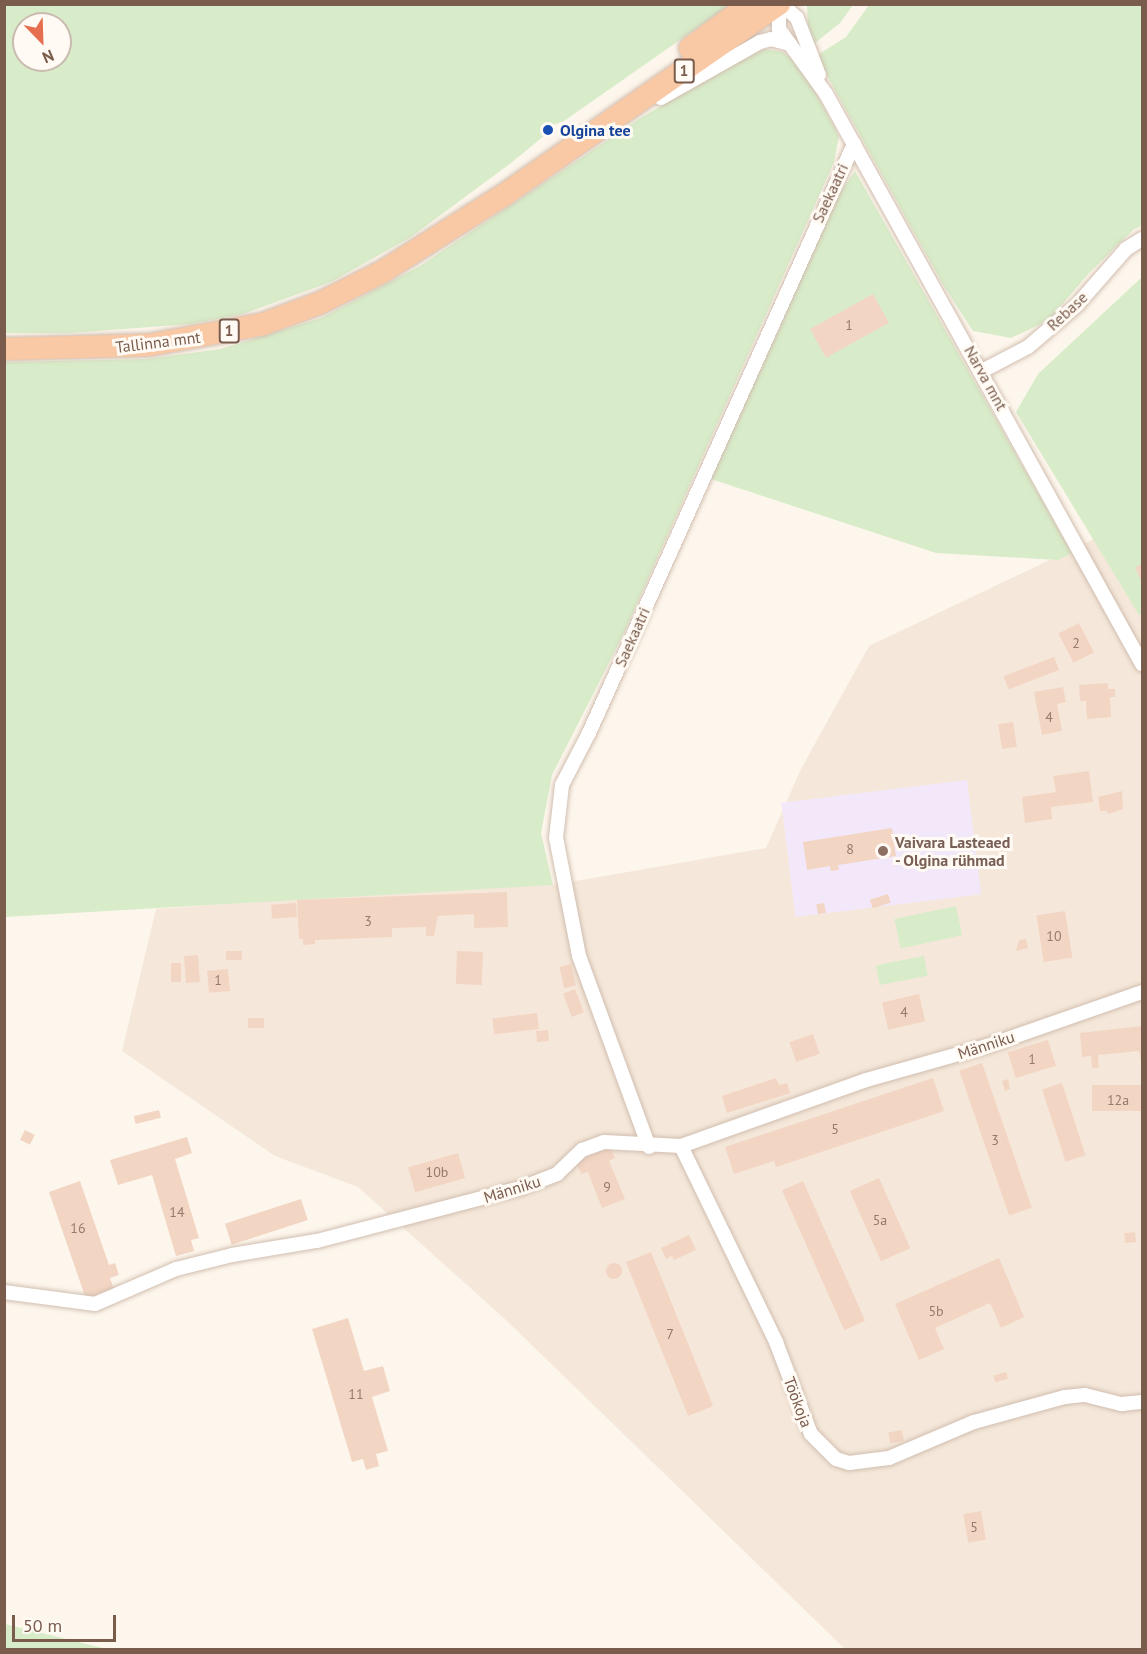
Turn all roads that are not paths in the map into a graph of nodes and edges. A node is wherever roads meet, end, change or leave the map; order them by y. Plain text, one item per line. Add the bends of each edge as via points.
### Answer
1 (786, 7) edge
2 (744, 9) edge
3 (790, 44) junction
4 (826, 94) junction
5 (589, 137) junction
6 (854, 144) junction
7 (1143, 239) edge
8 (435, 240) junction
9 (4, 349) edge
10 (982, 371) junction
11 (1137, 638) edge
12 (1143, 664) edge
13 (1143, 992) edge
14 (681, 1146) junction
15 (650, 1147) junction
16 (4, 1292) edge
17 (1143, 1402) edge

1 - 2 street
1 - 3 street, Narva mnt via 779,28
1 - 4 street, Narva mnt
1 - 5 highway, Tallinna mnt / 1
2 - 8 highway, Tallinna mnt / 1
3 - 4 street, Narva mnt
3 - 5 street via 771,39 746,48
4 - 6 street, Narva mnt
5 - 8 highway, Tallinna mnt / 1
6 - 10 street, Narva mnt
6 - 15 street, Saekaatri via 589,733 562,785 556,838 579,956
7 - 10 street, Rebase via 1126,249 1077,305 1028,347
8 - 9 highway, Tallinna mnt / 1 via 320,303 263,324 149,345
10 - 11 street, Narva mnt
11 - 12 street, Narva mnt
13 - 14 street, Männiku via 987,1046 866,1080
14 - 15 street, Männiku
14 - 17 street, Töökoja via 776,1342 811,1434 836,1460 849,1463 889,1458 974,1422 1065,1397 1085,1395 1122,1404
15 - 16 street, Männiku via 604,1142 582,1150 557,1174 521,1188 316,1241 176,1269 95,1304

